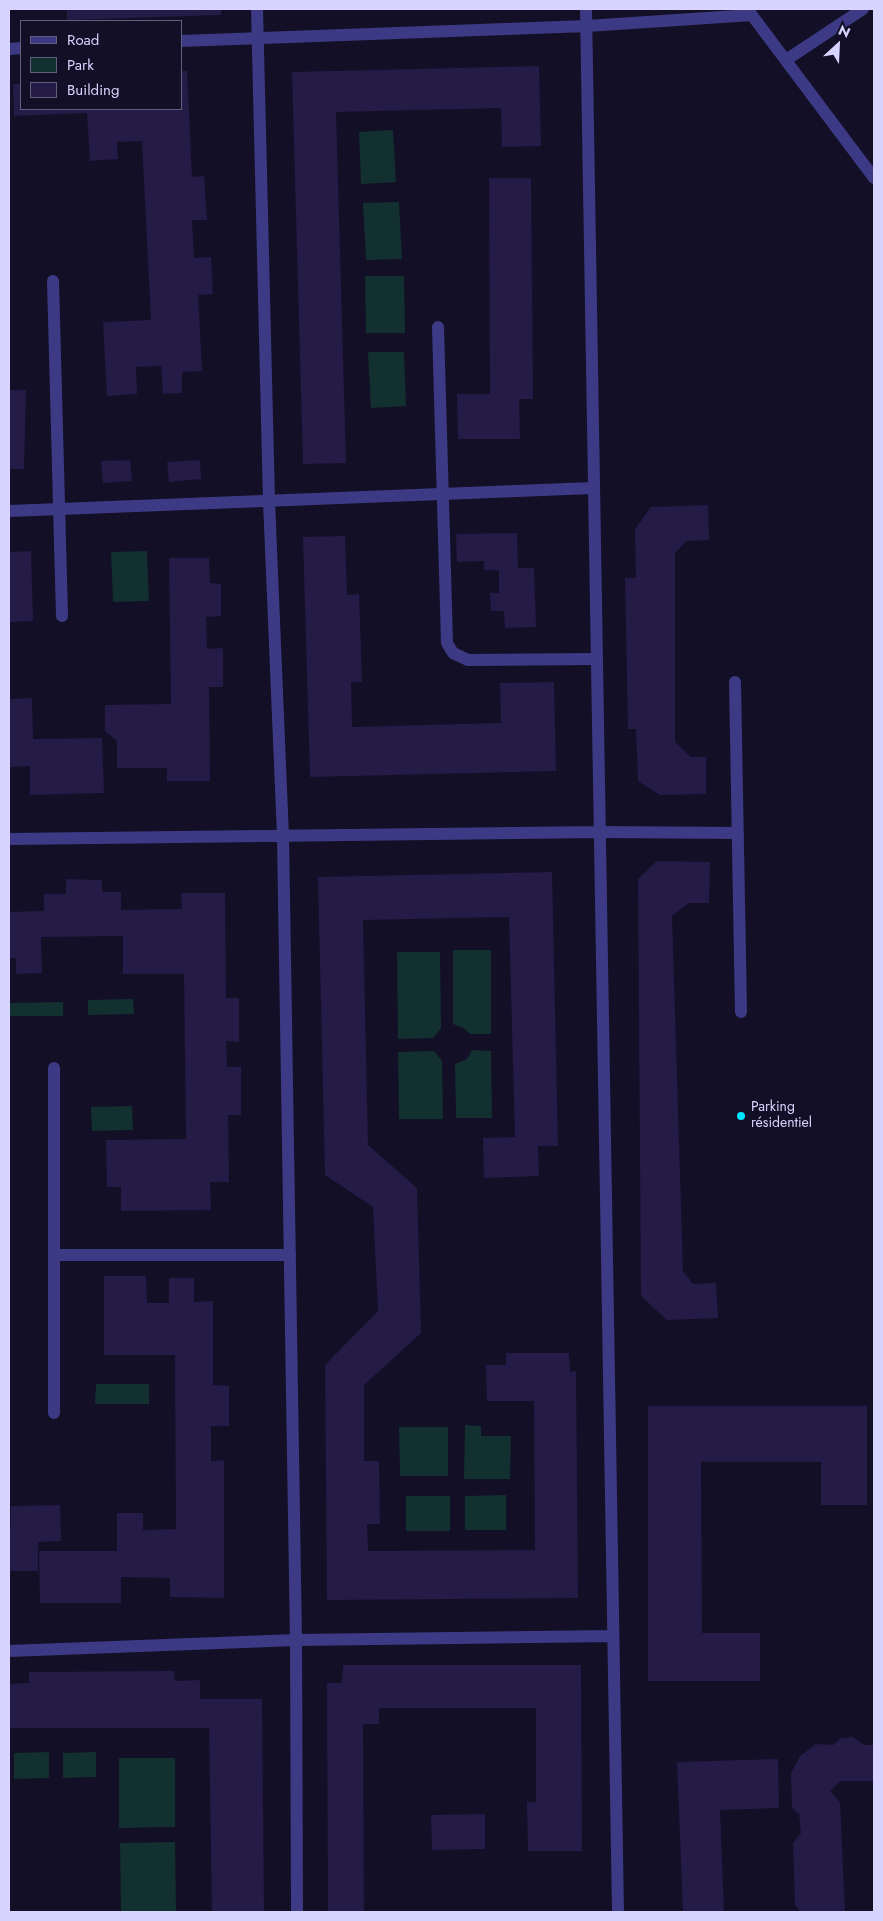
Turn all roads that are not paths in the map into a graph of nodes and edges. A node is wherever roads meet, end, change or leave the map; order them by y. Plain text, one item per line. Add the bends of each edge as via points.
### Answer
1 (257, 9) edge
2 (586, 9) edge
3 (864, 9) edge
4 (750, 12) edge
5 (587, 26) junction
6 (257, 37) junction
7 (182, 41) edge
8 (786, 60) junction
9 (874, 178) edge
10 (53, 281) dead end
11 (438, 327) dead end
12 (593, 488) junction
13 (444, 494) junction
14 (269, 501) junction
15 (59, 509) junction
16 (9, 511) edge
17 (62, 616) dead end
18 (596, 659) junction
19 (735, 682) dead end
20 (599, 832) junction
21 (738, 833) junction
22 (284, 836) junction
23 (9, 839) edge
24 (741, 1012) dead end
25 (54, 1068) dead end
26 (54, 1255) junction
27 (290, 1255) junction
28 (54, 1413) dead end
29 (612, 1636) junction
30 (296, 1640) junction
31 (9, 1651) edge
32 (297, 1912) edge
33 (618, 1912) edge

1 - 6 street
2 - 5 street
3 - 8 street
4 - 5 street
4 - 8 street
5 - 6 street
5 - 12 street
6 - 7 street
6 - 14 street
8 - 9 street
10 - 15 street
11 - 13 street
12 - 13 street
12 - 18 street
13 - 14 street
13 - 18 street via 448,643 453,653 468,660
14 - 15 street
14 - 22 street
15 - 16 street
15 - 17 street
18 - 20 street
19 - 21 street
20 - 21 street
20 - 22 street
20 - 29 street
21 - 24 street
22 - 23 street
22 - 27 street
25 - 26 street
26 - 27 street
26 - 28 street
27 - 30 street
29 - 30 street
29 - 33 street
30 - 31 street
30 - 32 street

